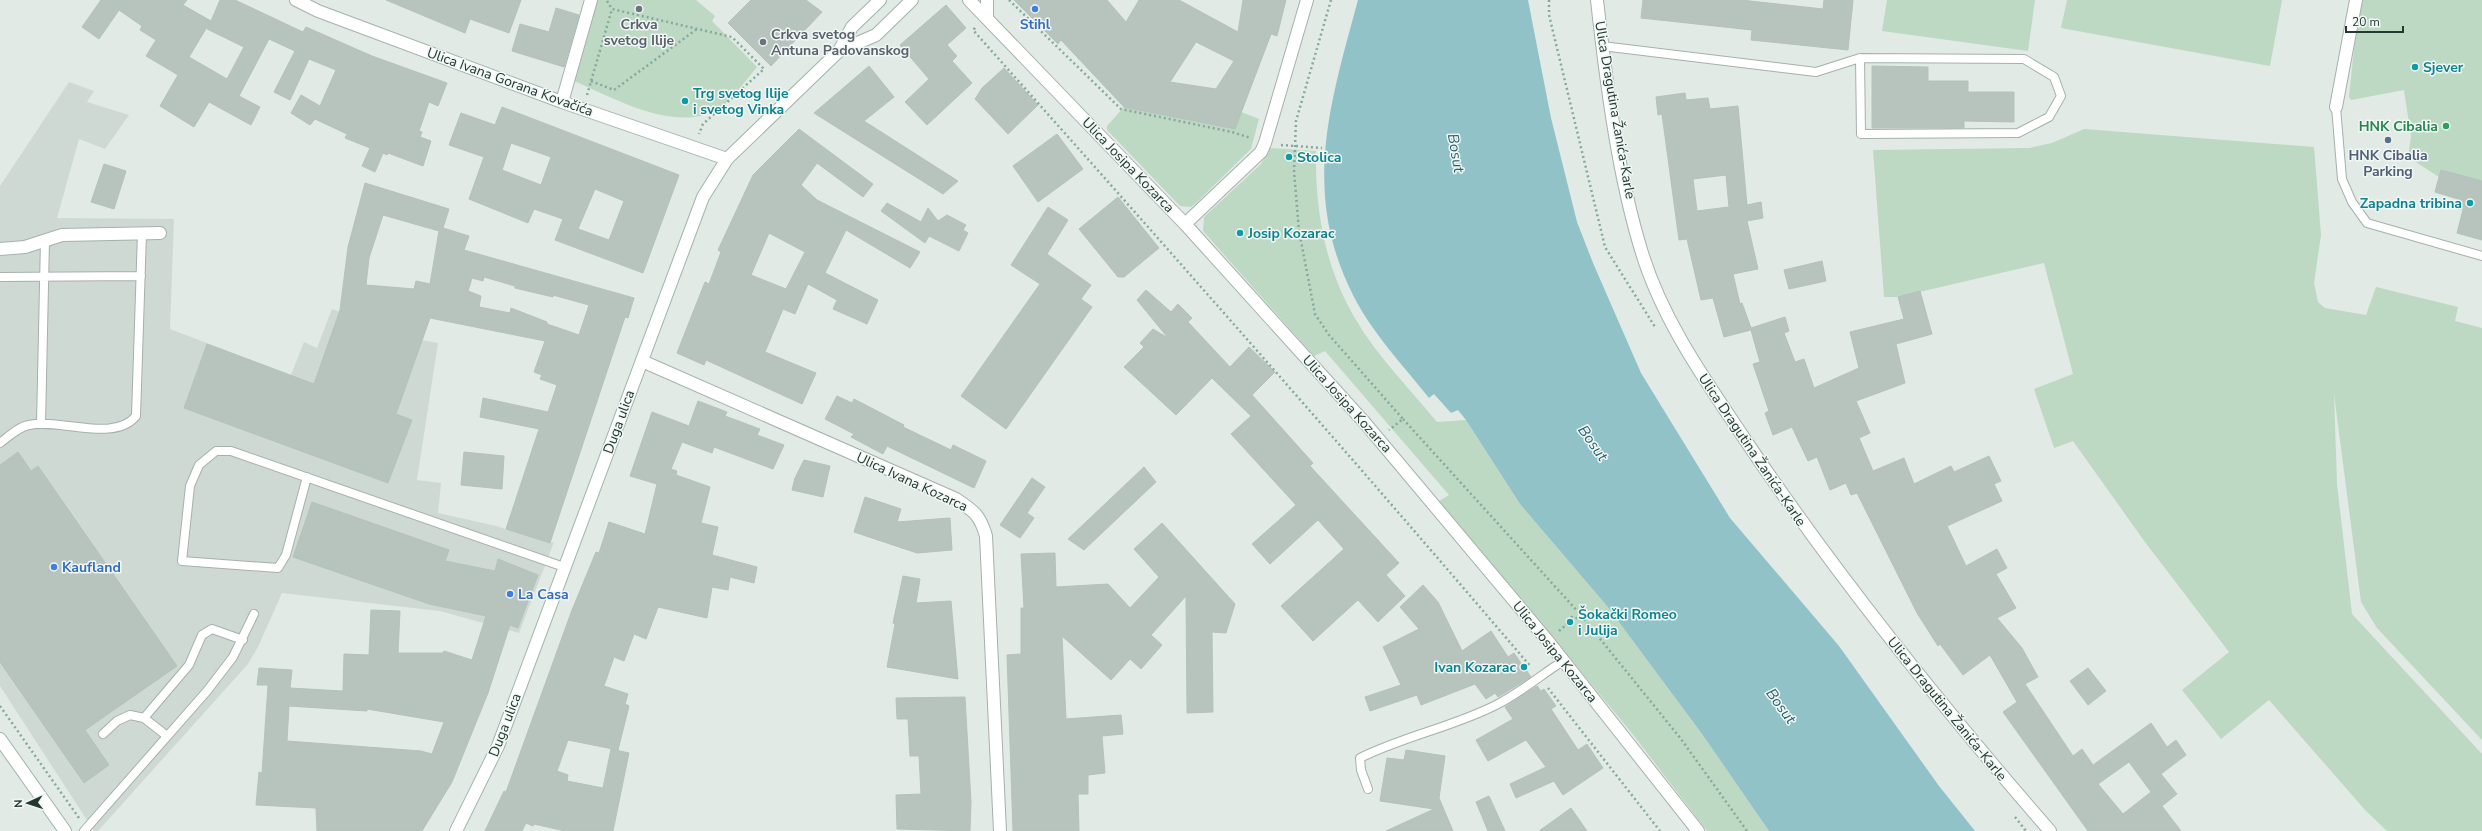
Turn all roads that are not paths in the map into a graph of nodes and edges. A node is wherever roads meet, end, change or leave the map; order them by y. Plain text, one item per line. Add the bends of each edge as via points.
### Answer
1 (296, 0) edge
2 (591, 0) edge
3 (880, 0) edge
4 (912, 0) edge
5 (969, 0) edge
6 (987, 0) edge
7 (1307, 0) edge
8 (1597, 0) edge
9 (2356, 0) edge
10 (987, 18) junction
11 (1602, 46) junction
12 (839, 51) junction
13 (1860, 58) junction
14 (562, 102) junction
15 (2336, 107) joint
16 (727, 159) junction
17 (1185, 224) junction
18 (142, 233) junction
19 (160, 233) dead end
20 (45, 240) junction
21 (0, 249) edge
22 (2482, 256) edge
23 (141, 276) junction
24 (0, 277) edge
25 (44, 277) junction
26 (642, 361) junction
27 (41, 424) junction
28 (0, 443) edge
29 (307, 477) junction
30 (564, 567) junction
31 (254, 614) dead end
32 (243, 640) junction
33 (1563, 661) junction
34 (144, 718) junction
35 (103, 734) dead end
36 (167, 736) junction
37 (0, 739) edge
38 (1368, 789) dead end
39 (85, 829) edge
40 (66, 831) edge
41 (456, 831) edge
42 (1000, 831) edge
43 (1698, 831) edge
44 (2050, 831) edge

1 - 14 street, Ulica Ivana Gorana Kovačića via 318,11
2 - 14 street
3 - 12 street, Duga ulica via 852,27
4 - 12 street, Duga ulica via 876,35
5 - 10 street, Ulica Josipa Kozarca
6 - 10 street
7 - 17 street via 1261,152
8 - 11 street, Ulica Dragutina Žanića-Karle
9 - 15 street
10 - 17 street, Ulica Josipa Kozarca
11 - 13 lane via 1816,72
11 - 44 street, Ulica Dragutina Žanića-Karle via 1621,164 1642,254 1667,314 1698,370 1798,518 1868,611 1960,728
12 - 16 street, Duga ulica
13 - 13 lane via 2024,59 2054,77 2061,96 2048,117 2018,133 1861,134
14 - 16 street, Ulica Ivana Gorana Kovačića
15 - 22 lane via 2342,179 2352,202 2367,223
16 - 26 street, Duga ulica via 704,197
17 - 33 street, Ulica Josipa Kozarca via 1379,439
18 - 19 street
18 - 20 street via 62,235
18 - 23 lane
20 - 21 street via 25,247
20 - 25 lane
23 - 25 lane
23 - 27 lane via 136,416 131,422 117,429
24 - 25 lane
25 - 27 lane
26 - 30 street, Duga ulica
26 - 42 street, Ulica Ivana Kozarca via 956,499 973,510 981,520 986,536
27 - 28 lane via 28,425
29 - 29 lane via 230,451 216,451 199,465 190,486 182,561 278,568 286,555
29 - 30 lane
30 - 41 street, Duga ulica via 498,746
31 - 32 lane
32 - 34 lane via 212,629 202,635 190,665
32 - 36 lane via 207,691
33 - 38 lane via 1497,704 1439,729 1385,745 1360,758 1361,770
33 - 43 street, Ulica Josipa Kozarca
34 - 35 lane via 130,715 117,721
34 - 36 lane
36 - 39 lane
37 - 40 street

